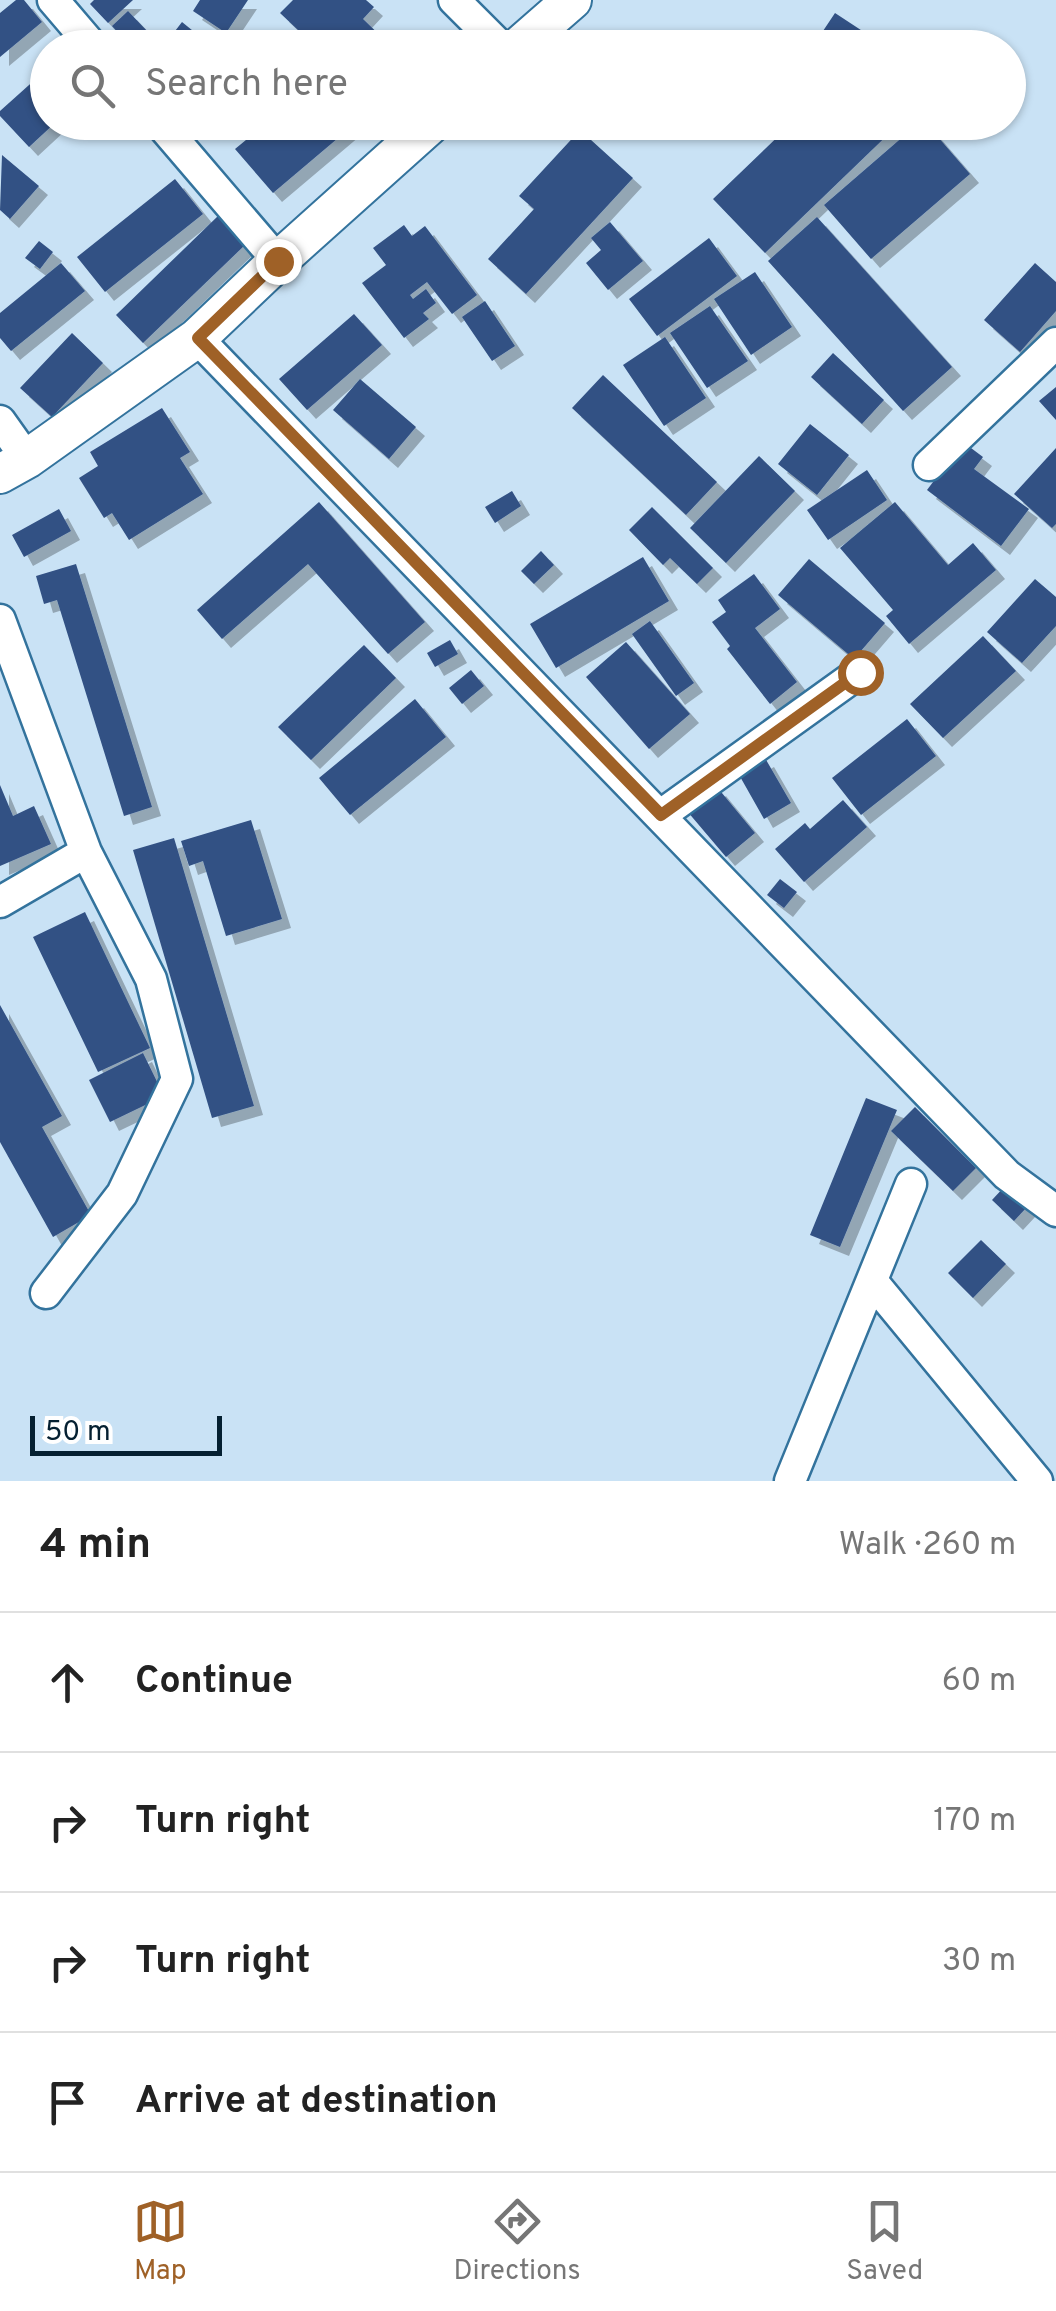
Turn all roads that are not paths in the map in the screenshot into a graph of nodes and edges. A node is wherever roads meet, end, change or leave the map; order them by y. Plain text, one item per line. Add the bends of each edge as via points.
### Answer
1 (53, 0) edge
2 (454, 0) edge
3 (572, 0) edge
4 (79, 30) edge
5 (484, 30) edge
6 (538, 30) edge
7 (174, 140) edge
8 (413, 140) edge
9 (278, 261) junction
10 (198, 338) junction
11 (1056, 343) edge
12 (0, 421) edge
13 (929, 464) dead end
14 (13, 467) edge
15 (0, 620) edge
16 (860, 672) dead end
17 (661, 815) junction
18 (86, 852) junction
19 (0, 902) edge
20 (911, 1184) dead end
21 (1056, 1211) edge
22 (872, 1280) junction
23 (46, 1293) dead end
24 (790, 1481) edge
25 (1037, 1481) edge

1 - 4 street
2 - 5 street
3 - 6 street
7 - 9 street
8 - 9 street
9 - 10 street
10 - 14 street
10 - 17 street
11 - 13 street
12 - 14 street
15 - 18 street
16 - 17 street
17 - 21 street via 1007,1175
18 - 19 street
18 - 23 street via 151,979 178,1079 122,1194
20 - 22 street
22 - 24 street
22 - 25 street

